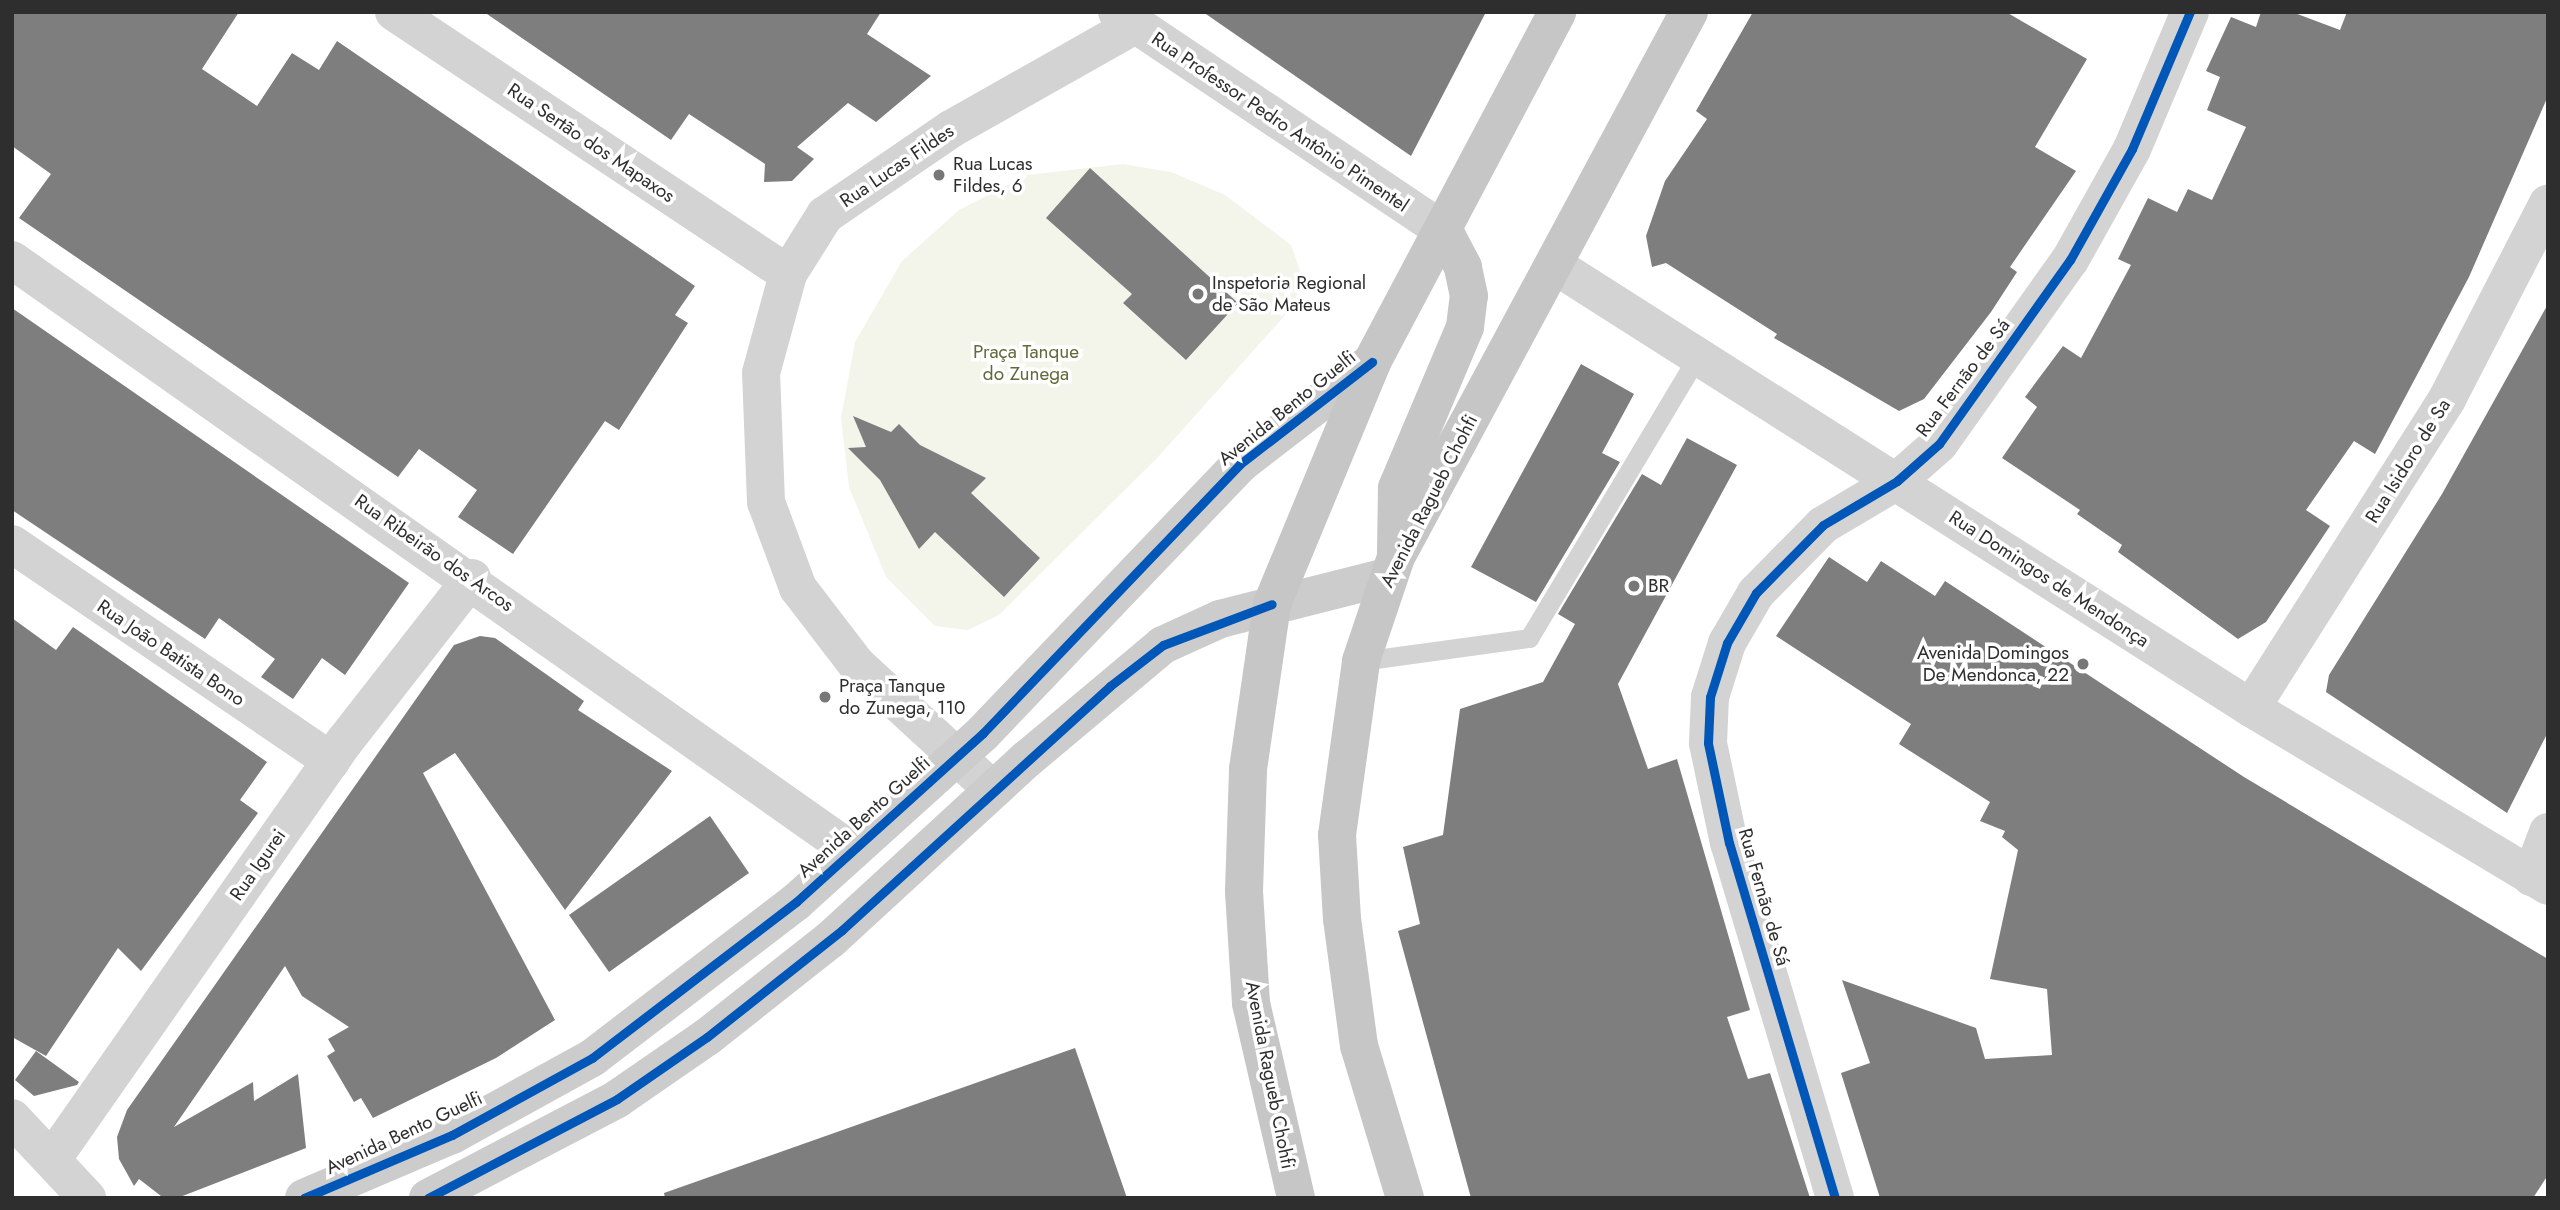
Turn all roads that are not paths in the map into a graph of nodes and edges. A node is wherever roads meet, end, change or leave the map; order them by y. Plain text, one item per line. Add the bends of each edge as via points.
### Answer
1 (394, 12) edge
2 (1557, 12) edge
3 (1689, 12) edge
4 (2190, 12) edge
5 (1126, 18) edge
6 (2548, 203) edge
7 (1444, 232) junction
8 (12, 260) edge
9 (1554, 265) junction
10 (788, 274) junction
11 (1698, 356) junction
12 (1372, 362) junction
13 (1897, 481) junction
14 (12, 544) edge
15 (1391, 567) junction
16 (472, 578) junction
17 (1272, 604) junction
18 (1361, 661) junction
19 (2251, 708) junction
20 (971, 744) junction
21 (331, 761) junction
22 (993, 790) junction
23 (2548, 832) edge
24 (852, 851) junction
25 (2539, 881) edge
26 (12, 1118) edge
27 (53, 1158) junction
28 (88, 1198) edge
29 (304, 1198) edge
30 (428, 1198) edge
31 (1296, 1198) edge
32 (1405, 1198) edge
33 (1835, 1198) edge

1 - 10 street, Rua Sertão dos Mapaxos
2 - 7 main road, Avenida Ragueb Chohfi
3 - 9 main road, Avenida Ragueb Chohfi
4 - 13 street, Rua Fernão de Sá via 2132,149 2070,260 1938,444
5 - 7 street, Rua Professor Pedro Antônio Pimentel
5 - 10 street, Rua Lucas Fildes via 874,177 825,215
6 - 19 street, Rua Isidoro de Sa via 2447,399
7 - 12 main road, Avenida Ragueb Chohfi
7 - 15 main road via 1463,267 1469,296 1465,327 1397,488
8 - 16 street, Rua Ribeirão dos Arcos
9 - 11 street, Rua Domingos de Mendonça
9 - 15 main road, Avenida Ragueb Chohfi
10 - 20 street, Rua Lucas Fildes via 761,373 766,502 798,588 857,665 914,717
11 - 13 street, Rua Domingos de Mendonça
11 - 18 lane via 1529,638
12 - 17 main road, Avenida Ragueb Chohfi
12 - 20 main road, Avenida Bento Guelfi via 1240,464
13 - 19 street, Rua Domingos de Mendonça
13 - 33 street, Rua Fernão de Sá via 1823,525 1773,574 1727,643 1710,697 1709,743 1729,843
14 - 21 street, Rua João Batista Bono
15 - 17 main road
15 - 18 main road, Avenida Ragueb Chohfi
16 - 21 street, Rua Igurei
16 - 24 street, Rua Ribeirão dos Arcos
17 - 22 main road via 1163,645
17 - 31 main road, Avenida Ragueb Chohfi via 1248,769 1244,891 1251,1003
18 - 32 main road, Avenida Ragueb Chohfi via 1337,835 1342,919 1359,1046
19 - 25 street, Rua Domingos de Mendonça
20 - 22 street
20 - 24 main road, Avenida Bento Guelfi
21 - 27 street, Rua Igurei
22 - 30 main road via 830,940 707,1037 618,1100
23 - 25 street
24 - 29 main road, Avenida Bento Guelfi via 592,1058 452,1135
26 - 27 street
27 - 28 street

